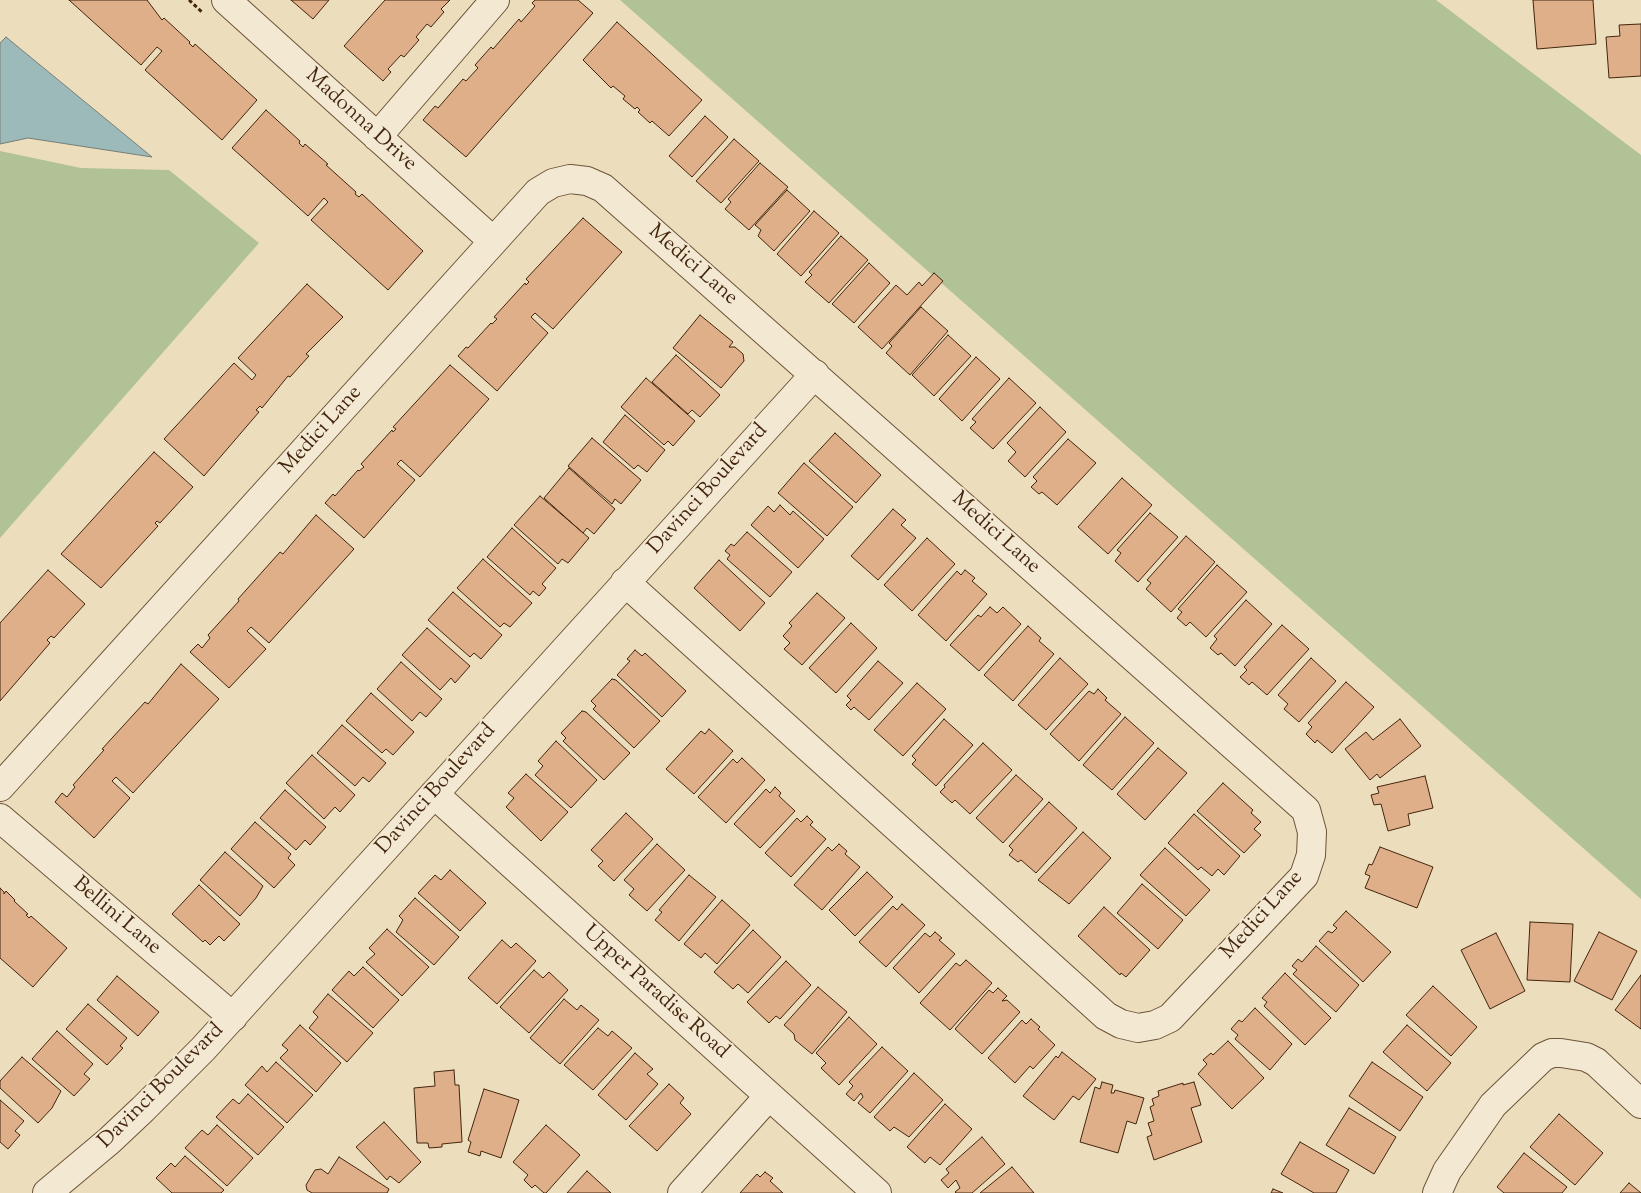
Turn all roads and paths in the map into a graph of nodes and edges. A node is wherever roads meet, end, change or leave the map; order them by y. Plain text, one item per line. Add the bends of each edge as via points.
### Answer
1 (226, 0) edge
2 (495, 0) edge
3 (377, 137) junction
4 (493, 241) junction
5 (815, 374) junction
6 (625, 582) junction
7 (0, 787) edge
8 (434, 794) junction
9 (0, 818) edge
10 (233, 1016) junction
11 (769, 1096) junction
12 (1641, 1104) edge
13 (47, 1193) edge
14 (682, 1193) edge
15 (877, 1193) edge
16 (1437, 1193) edge

1 - 3 street, Madonna Drive
2 - 3 street
3 - 4 street, Madonna Drive
4 - 5 street, Medici Lane via 538,192 553,182 570,179 588,181 604,188
4 - 7 street, Medici Lane
5 - 6 street, Davinci Boulevard
5 - 6 street, Medici Lane via 1306,810 1312,832 1311,855 1304,876 1170,1018 1138,1028 1121,1024 1106,1016
6 - 8 street, Davinci Boulevard
8 - 10 street, Davinci Boulevard
8 - 11 street, Upper Paradise Road
9 - 10 street, Bellini Lane
10 - 13 street, Davinci Boulevard via 144,1109
11 - 14 street
11 - 15 street, Upper Paradise Road
12 - 16 street via 1596,1062 1586,1057 1560,1053 1543,1057 1493,1105 1447,1171

